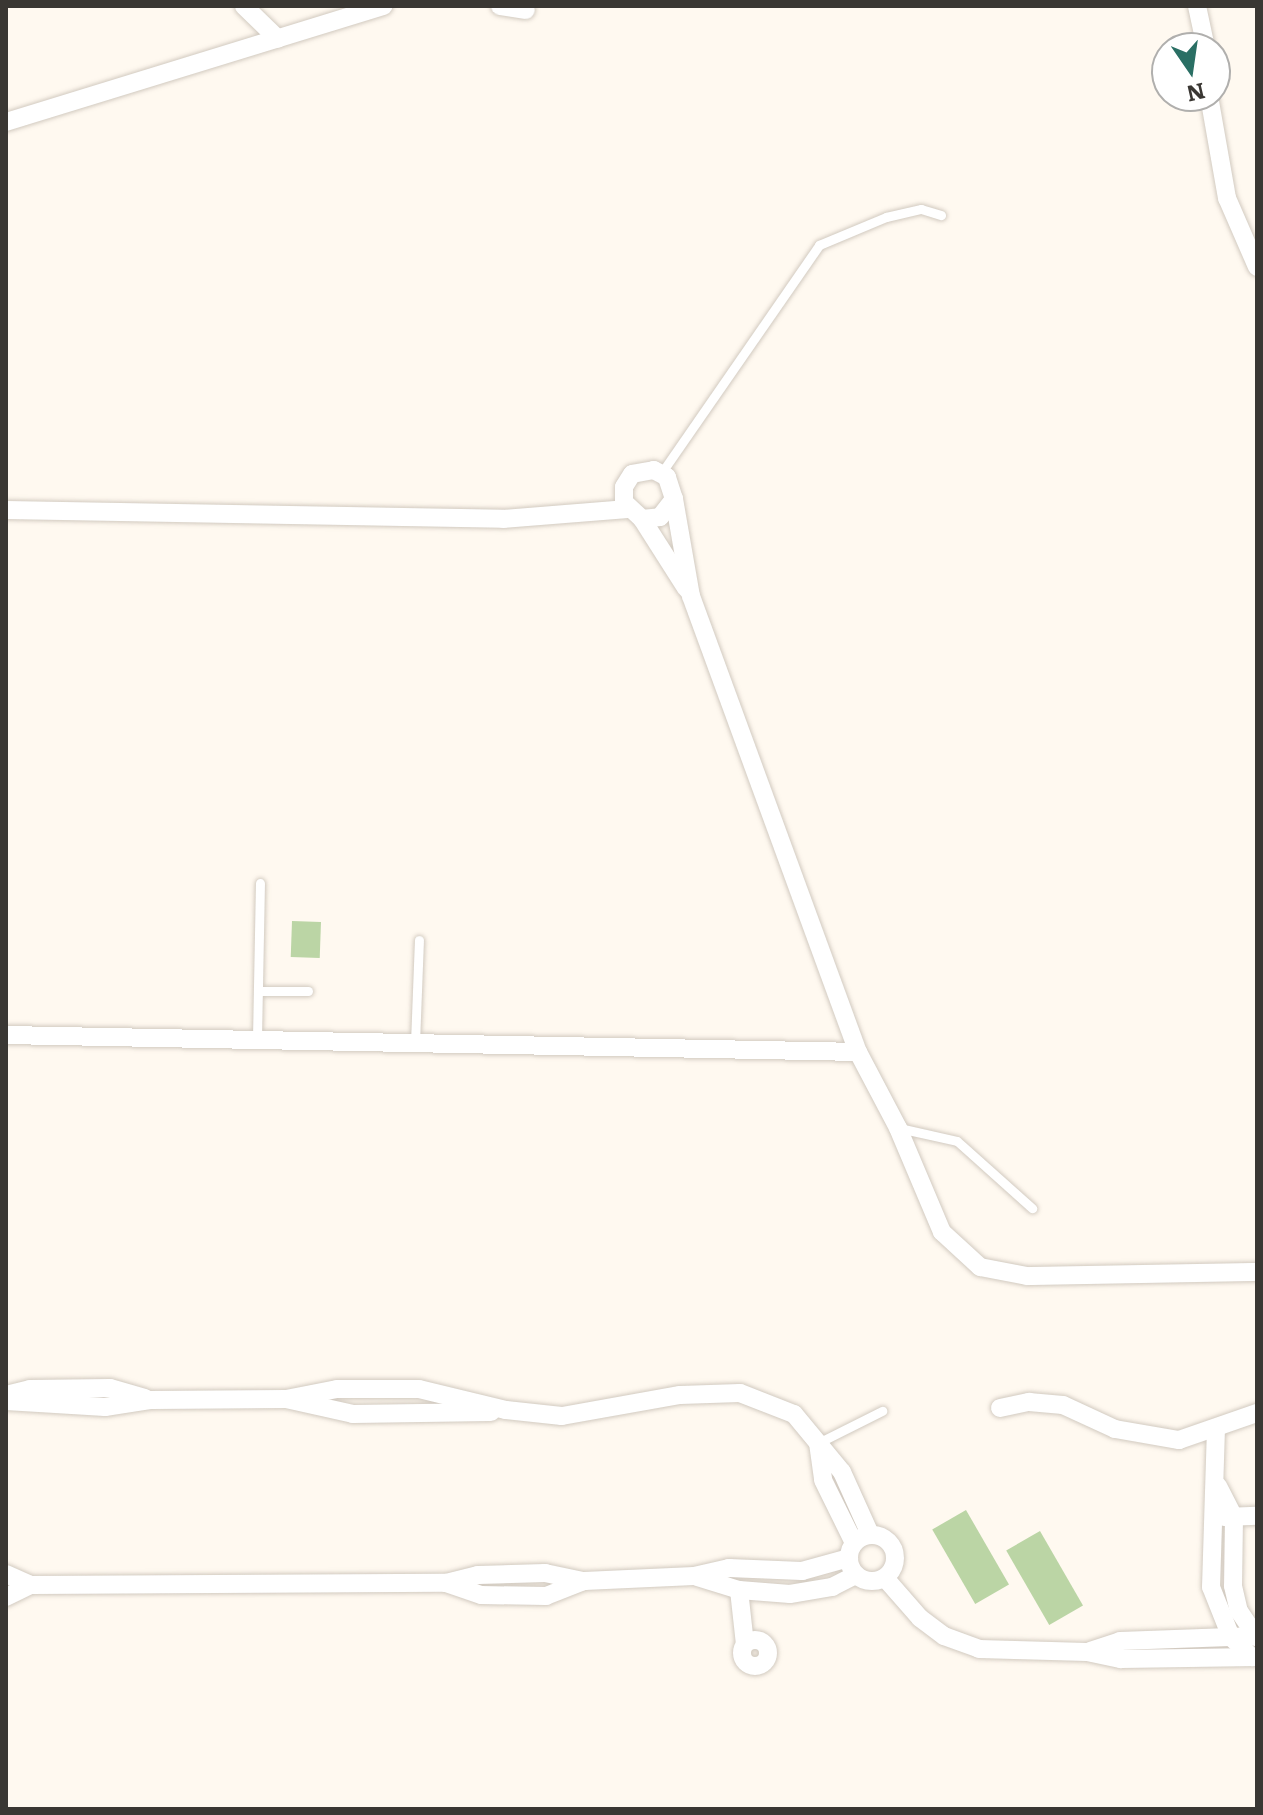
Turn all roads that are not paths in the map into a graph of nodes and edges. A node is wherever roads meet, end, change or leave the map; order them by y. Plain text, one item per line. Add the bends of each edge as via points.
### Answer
1 (244, 6) edge
2 (384, 6) edge
3 (500, 6) edge
4 (1197, 6) edge
5 (526, 10) dead end
6 (1203, 32) edge
7 (278, 39) junction
8 (1212, 112) edge
9 (6, 122) edge
10 (941, 215) dead end
11 (1257, 267) edge
12 (662, 472) junction
13 (674, 499) junction
14 (6, 510) edge
15 (635, 514) junction
16 (691, 596) junction
17 (260, 883) dead end
18 (419, 940) dead end
19 (258, 991) junction
20 (308, 991) dead end
21 (6, 1035) edge
22 (257, 1038) junction
23 (415, 1043) junction
24 (858, 1052) junction
25 (898, 1128) junction
26 (1032, 1208) dead end
27 (1257, 1272) edge
28 (6, 1398) edge
29 (286, 1399) junction
30 (1000, 1408) dead end
31 (506, 1410) junction
32 (882, 1411) dead end
33 (1257, 1413) edge
34 (1216, 1428) junction
35 (818, 1443) junction
36 (1218, 1486) junction
37 (1257, 1516) edge
38 (1234, 1517) junction
39 (1211, 1518) junction
40 (857, 1553) junction
41 (1211, 1566) junction
42 (1233, 1566) junction
43 (6, 1574) edge
44 (694, 1576) junction
45 (885, 1578) junction
46 (31, 1585) junction
47 (739, 1590) junction
48 (6, 1597) edge
49 (1231, 1637) junction
50 (1257, 1637) edge
51 (745, 1644) dead end
52 (1087, 1652) junction
53 (1254, 1657) edge

1 - 7 street
2 - 7 street
3 - 5 street
4 - 6 street
7 - 9 street
8 - 11 street via 1227,198
10 - 12 lane via 921,209 886,217 819,245
12 - 13 street via 672,484
12 - 15 street via 632,474 623,495
13 - 15 street via 660,517
13 - 16 street
14 - 15 street via 503,519
15 - 16 street
16 - 24 street
17 - 19 lane
18 - 23 lane
19 - 20 lane
19 - 22 lane
21 - 22 street
22 - 23 street
23 - 24 street
24 - 25 street
25 - 26 lane via 947,1135
25 - 27 street via 942,1232 980,1267 1027,1276
28 - 29 street via 30,1389 110,1388 151,1400
29 - 31 street via 353,1414 447,1416
29 - 31 street via 337,1389 419,1389
30 - 34 street via 1029,1402 1063,1405 1115,1429 1179,1440
31 - 35 street via 585,1415 680,1395 740,1393 794,1414
32 - 35 lane
33 - 34 street
34 - 36 street
35 - 40 street via 823,1480
36 - 38 street
36 - 39 street
37 - 38 street
38 - 39 street
38 - 42 street
39 - 41 street
40 - 44 street via 814,1570 729,1568
40 - 45 street via 870,1581
40 - 45 street via 885,1538 894,1550 895,1565
40 - 47 street via 805,1593
41 - 42 street
41 - 49 street via 1218,1614
42 - 50 street via 1239,1611
43 - 46 street
44 - 46 street via 584,1581 545,1573 478,1575 446,1583
44 - 47 street
45 - 52 street via 920,1618 944,1636 979,1649
46 - 48 street
47 - 51 street
49 - 50 street
49 - 52 street via 1120,1641
49 - 53 street
52 - 53 street via 1121,1659

